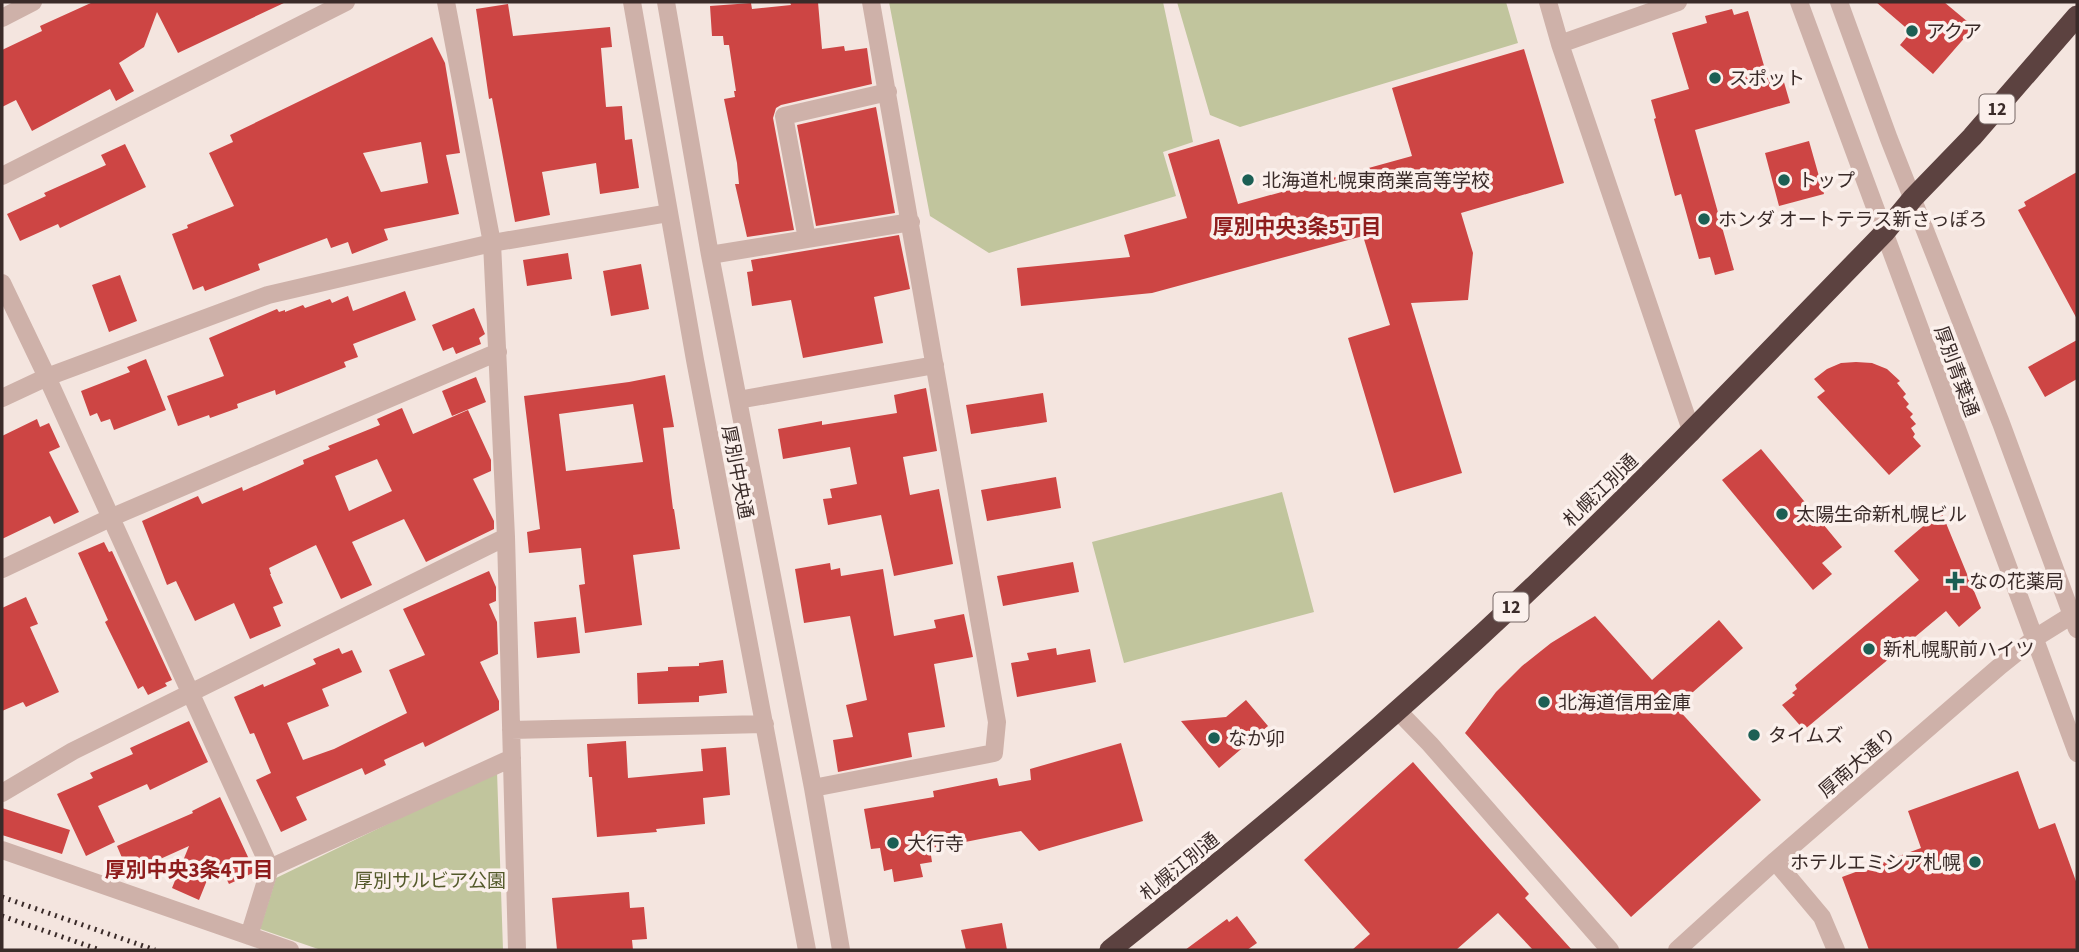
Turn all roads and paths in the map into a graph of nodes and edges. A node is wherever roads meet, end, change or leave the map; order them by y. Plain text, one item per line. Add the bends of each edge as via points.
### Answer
1 (33, 2) edge
2 (346, 2) edge
3 (446, 2) edge
4 (632, 2) edge
5 (666, 2) edge
6 (871, 2) edge
7 (1548, 2) edge
8 (1678, 2) edge
9 (1799, 2) edge
10 (1839, 2) edge
11 (2077, 16) edge
12 (2, 18) edge
13 (1560, 44) junction
14 (888, 92) junction
15 (2, 176) edge
16 (1913, 198) junction
17 (669, 213) junction
18 (911, 222) junction
19 (1884, 233) junction
20 (807, 239) junction
21 (492, 243) junction
22 (710, 255) junction
23 (2, 283) edge
24 (498, 352) junction
25 (935, 365) junction
26 (47, 377) junction
27 (2, 398) edge
28 (738, 400) junction
29 (1692, 433) junction
30 (110, 518) junction
31 (506, 537) junction
32 (2, 569) edge
33 (2075, 622) edge
34 (2035, 638) junction
35 (192, 694) junction
36 (1397, 710) junction
37 (765, 724) junction
38 (512, 730) junction
39 (2077, 753) edge
40 (512, 758) junction
41 (813, 788) junction
42 (2, 793) edge
43 (2, 850) edge
44 (1775, 861) junction
45 (270, 868) junction
46 (249, 936) junction
47 (290, 950) edge
48 (517, 950) edge
49 (807, 950) edge
50 (841, 950) edge
51 (1110, 950) edge
52 (1610, 950) edge
53 (1677, 950) edge
54 (1836, 950) edge

1 - 12 street
2 - 15 street
3 - 21 street
4 - 17 street, 厚別中央通
5 - 22 street, 厚別中央通
6 - 14 street
7 - 13 street
8 - 13 street
9 - 19 street, 厚別青葉通
10 - 16 street, 厚別青葉通
11 - 16 highway, 札幌江別通 / 12
13 - 29 street
14 - 18 street
14 - 20 street via 784,116
16 - 19 highway, 札幌江別通 / 12
16 - 33 street, 厚別青葉通
17 - 21 street
17 - 37 street, 厚別中央通
18 - 20 street
18 - 25 street
19 - 29 highway, 札幌江別通 / 12
19 - 34 street, 厚別青葉通
20 - 22 street
21 - 24 street
21 - 26 street via 268,296
22 - 28 street, 厚別中央通
23 - 26 street
24 - 30 street
24 - 31 street
25 - 28 street
25 - 41 street via 997,722 993,753
26 - 27 street
26 - 30 street
28 - 41 street, 厚別中央通
29 - 36 highway, 札幌江別通 / 12
30 - 32 street
30 - 35 street
31 - 35 street
31 - 38 street
33 - 34 street, 厚南大通り
34 - 39 street, 厚別青葉通
34 - 44 street, 厚南大通り
35 - 42 street via 73,751
35 - 45 street
36 - 51 highway, 札幌江別通 / 12
36 - 52 street
37 - 38 street
37 - 49 street, 厚別中央通
38 - 40 street
40 - 45 street
40 - 48 street
41 - 50 street, 厚別中央通
43 - 46 street
44 - 53 street, 厚南大通り
44 - 54 street via 1822,917
45 - 46 street
46 - 47 street

